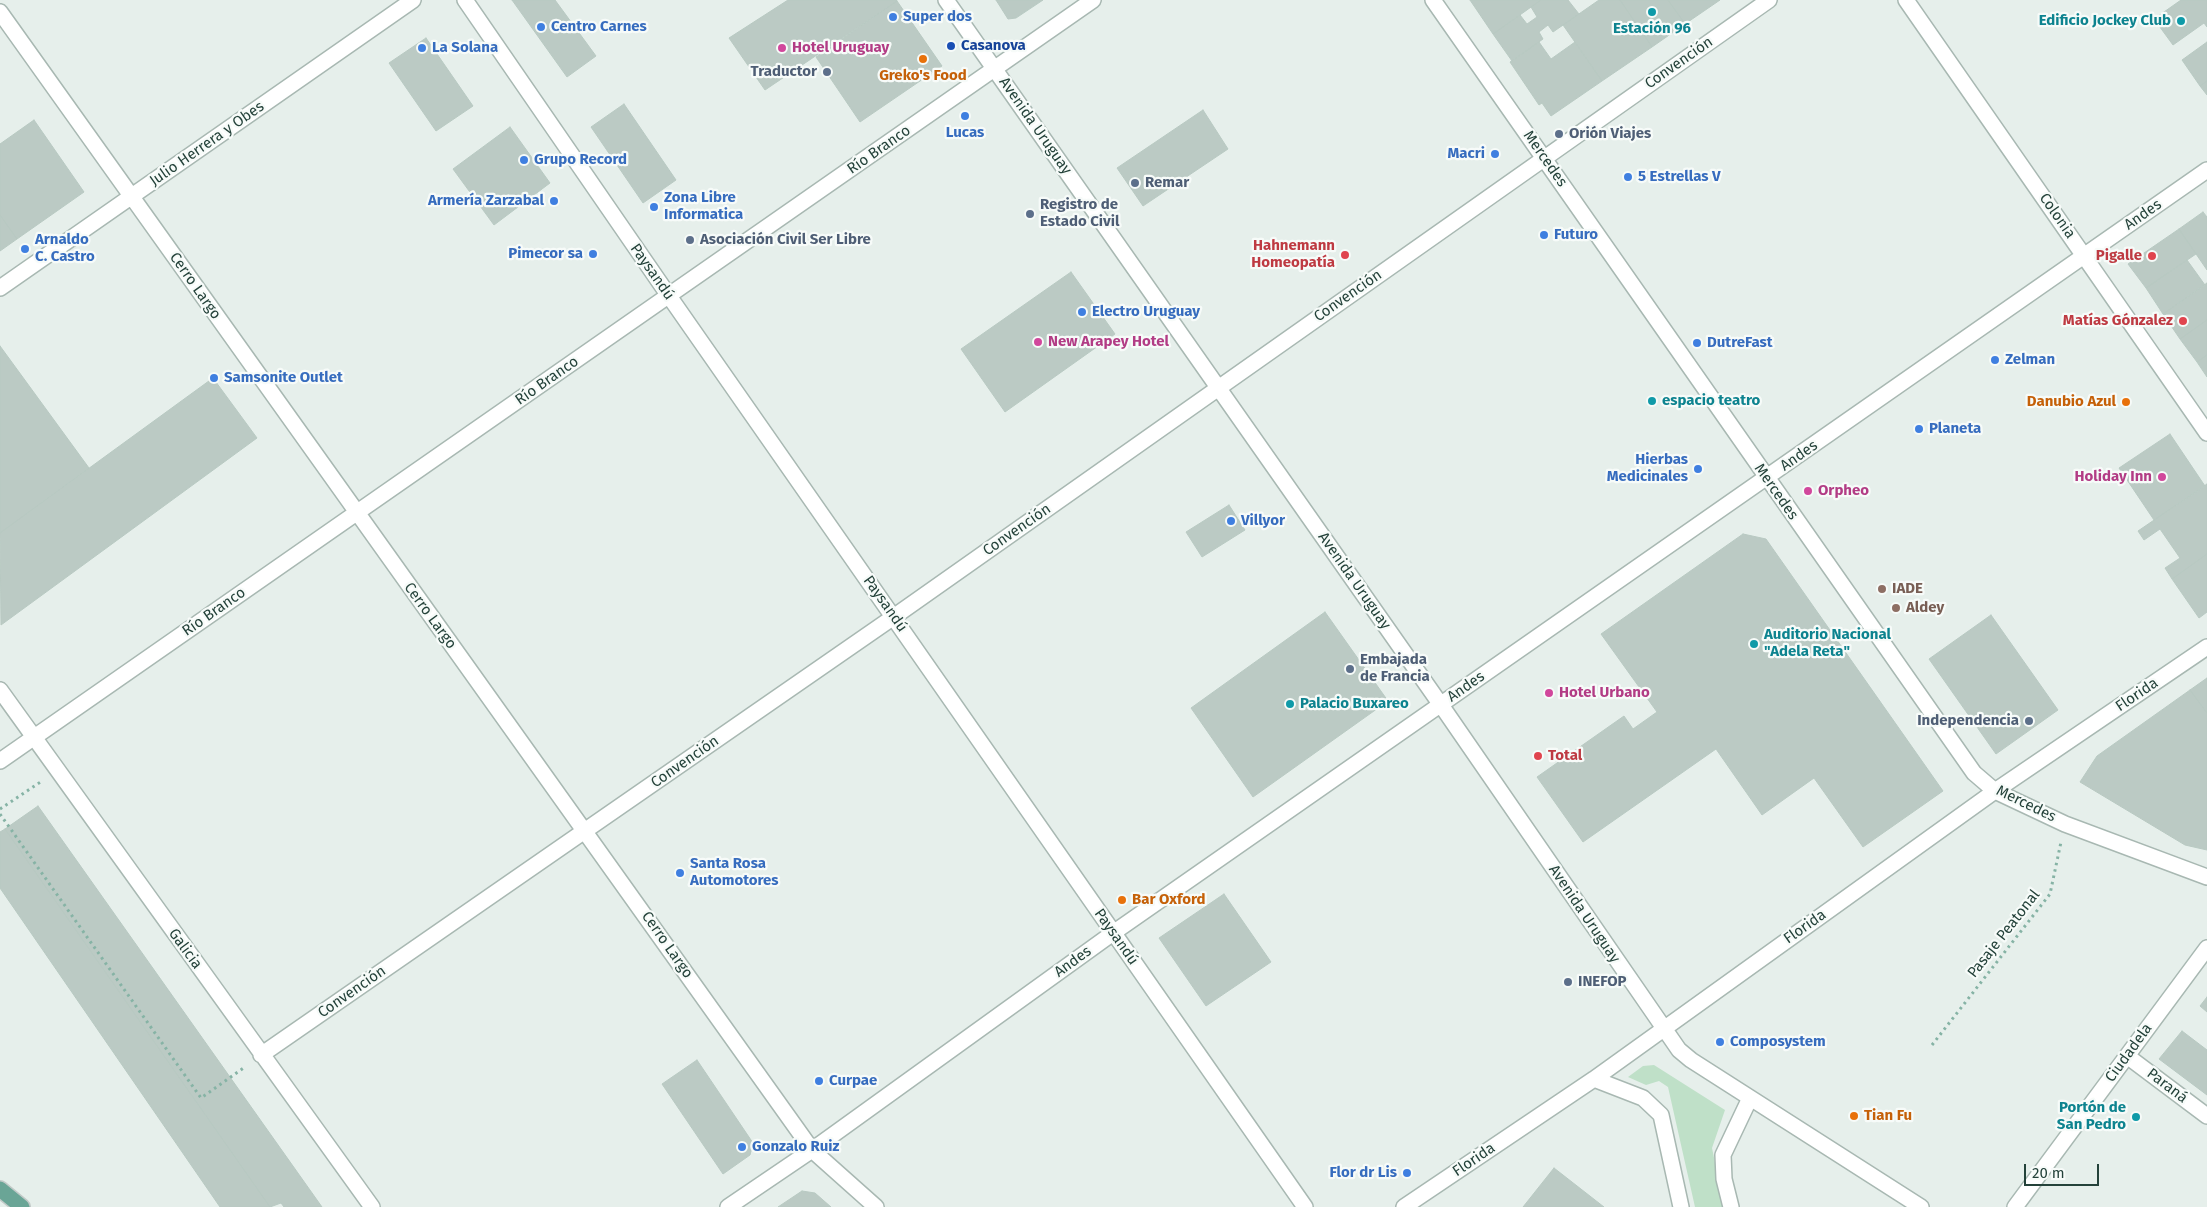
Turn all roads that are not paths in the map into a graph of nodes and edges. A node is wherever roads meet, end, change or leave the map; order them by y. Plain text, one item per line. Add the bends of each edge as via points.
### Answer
1 (413, 0) edge
2 (465, 0) edge
3 (946, 0) edge
4 (1093, 0) edge
5 (1432, 0) edge
6 (1769, 0) edge
7 (1906, 0) edge
8 (0, 12) edge
9 (995, 69) junction
10 (1545, 158) junction
11 (2207, 170) edge
12 (131, 196) junction
13 (2084, 256) junction
14 (0, 288) edge
15 (669, 296) junction
16 (1219, 387) junction
17 (2207, 433) edge
18 (1767, 478) junction
19 (356, 514) junction
20 (895, 616) junction
21 (2207, 647) edge
22 (0, 690) edge
23 (1441, 704) junction
24 (34, 738) junction
25 (0, 761) edge
26 (1996, 791) junction
27 (586, 830) junction
28 (2207, 877) edge
29 (1114, 934) junction
30 (2207, 948) edge
31 (1663, 1028) junction
32 (261, 1055) junction
33 (2127, 1056) junction
34 (1594, 1079) junction
35 (1750, 1098) junction
36 (2207, 1116) edge
37 (812, 1150) junction
38 (0, 1189) edge
39 (22, 1207) edge
40 (372, 1207) edge
41 (728, 1207) edge
42 (876, 1207) edge
43 (1305, 1207) edge
44 (1404, 1207) edge
45 (1681, 1207) edge
46 (1731, 1207) edge
47 (1921, 1207) edge
48 (2015, 1207) edge

1 - 12 street, Julio Herrera y Obes
2 - 15 street, Paysandú
3 - 9 street, Avenida Uruguay
4 - 9 street, Río Branco
5 - 10 street, Mercedes
6 - 10 street, Convención
7 - 13 street, Colonia
8 - 12 street, Cerro Largo
9 - 15 street, Río Branco
9 - 16 street, Avenida Uruguay
10 - 16 street, Convención
10 - 18 street, Mercedes
11 - 13 street, Andes
12 - 14 street, Julio Herrera y Obes
12 - 19 street, Cerro Largo
13 - 17 street, Colonia
13 - 18 street, Andes
15 - 19 street, Río Branco
15 - 20 street, Paysandú
16 - 20 street, Convención
16 - 23 street, Avenida Uruguay
18 - 23 street, Andes
18 - 26 street, Mercedes via 1974,773
19 - 24 street, Río Branco
19 - 27 street, Cerro Largo
20 - 27 street, Convención
20 - 29 street, Paysandú
21 - 26 street, Florida
22 - 24 street, Galicia
23 - 29 street, Andes
23 - 31 street, Avenida Uruguay
24 - 25 street, Río Branco
24 - 32 street, Galicia
26 - 28 street, Mercedes via 2065,824
26 - 31 street, Florida
27 - 32 street, Convención
27 - 37 street, Cerro Largo
29 - 37 street, Andes
29 - 43 street, Paysandú
30 - 33 street, Ciudadela
31 - 34 street, Florida
31 - 35 street, Avenida Uruguay via 1691,1060
32 - 40 street, Galicia
33 - 36 street, Paraná
33 - 48 street, Ciudadela
34 - 44 street, Florida
34 - 45 street via 1643,1098 1661,1115
35 - 46 street via 1724,1155 1724,1180
35 - 47 street, Avenida Uruguay
37 - 41 street, Andes
37 - 42 street, Cerro Largo
38 - 39 main road

